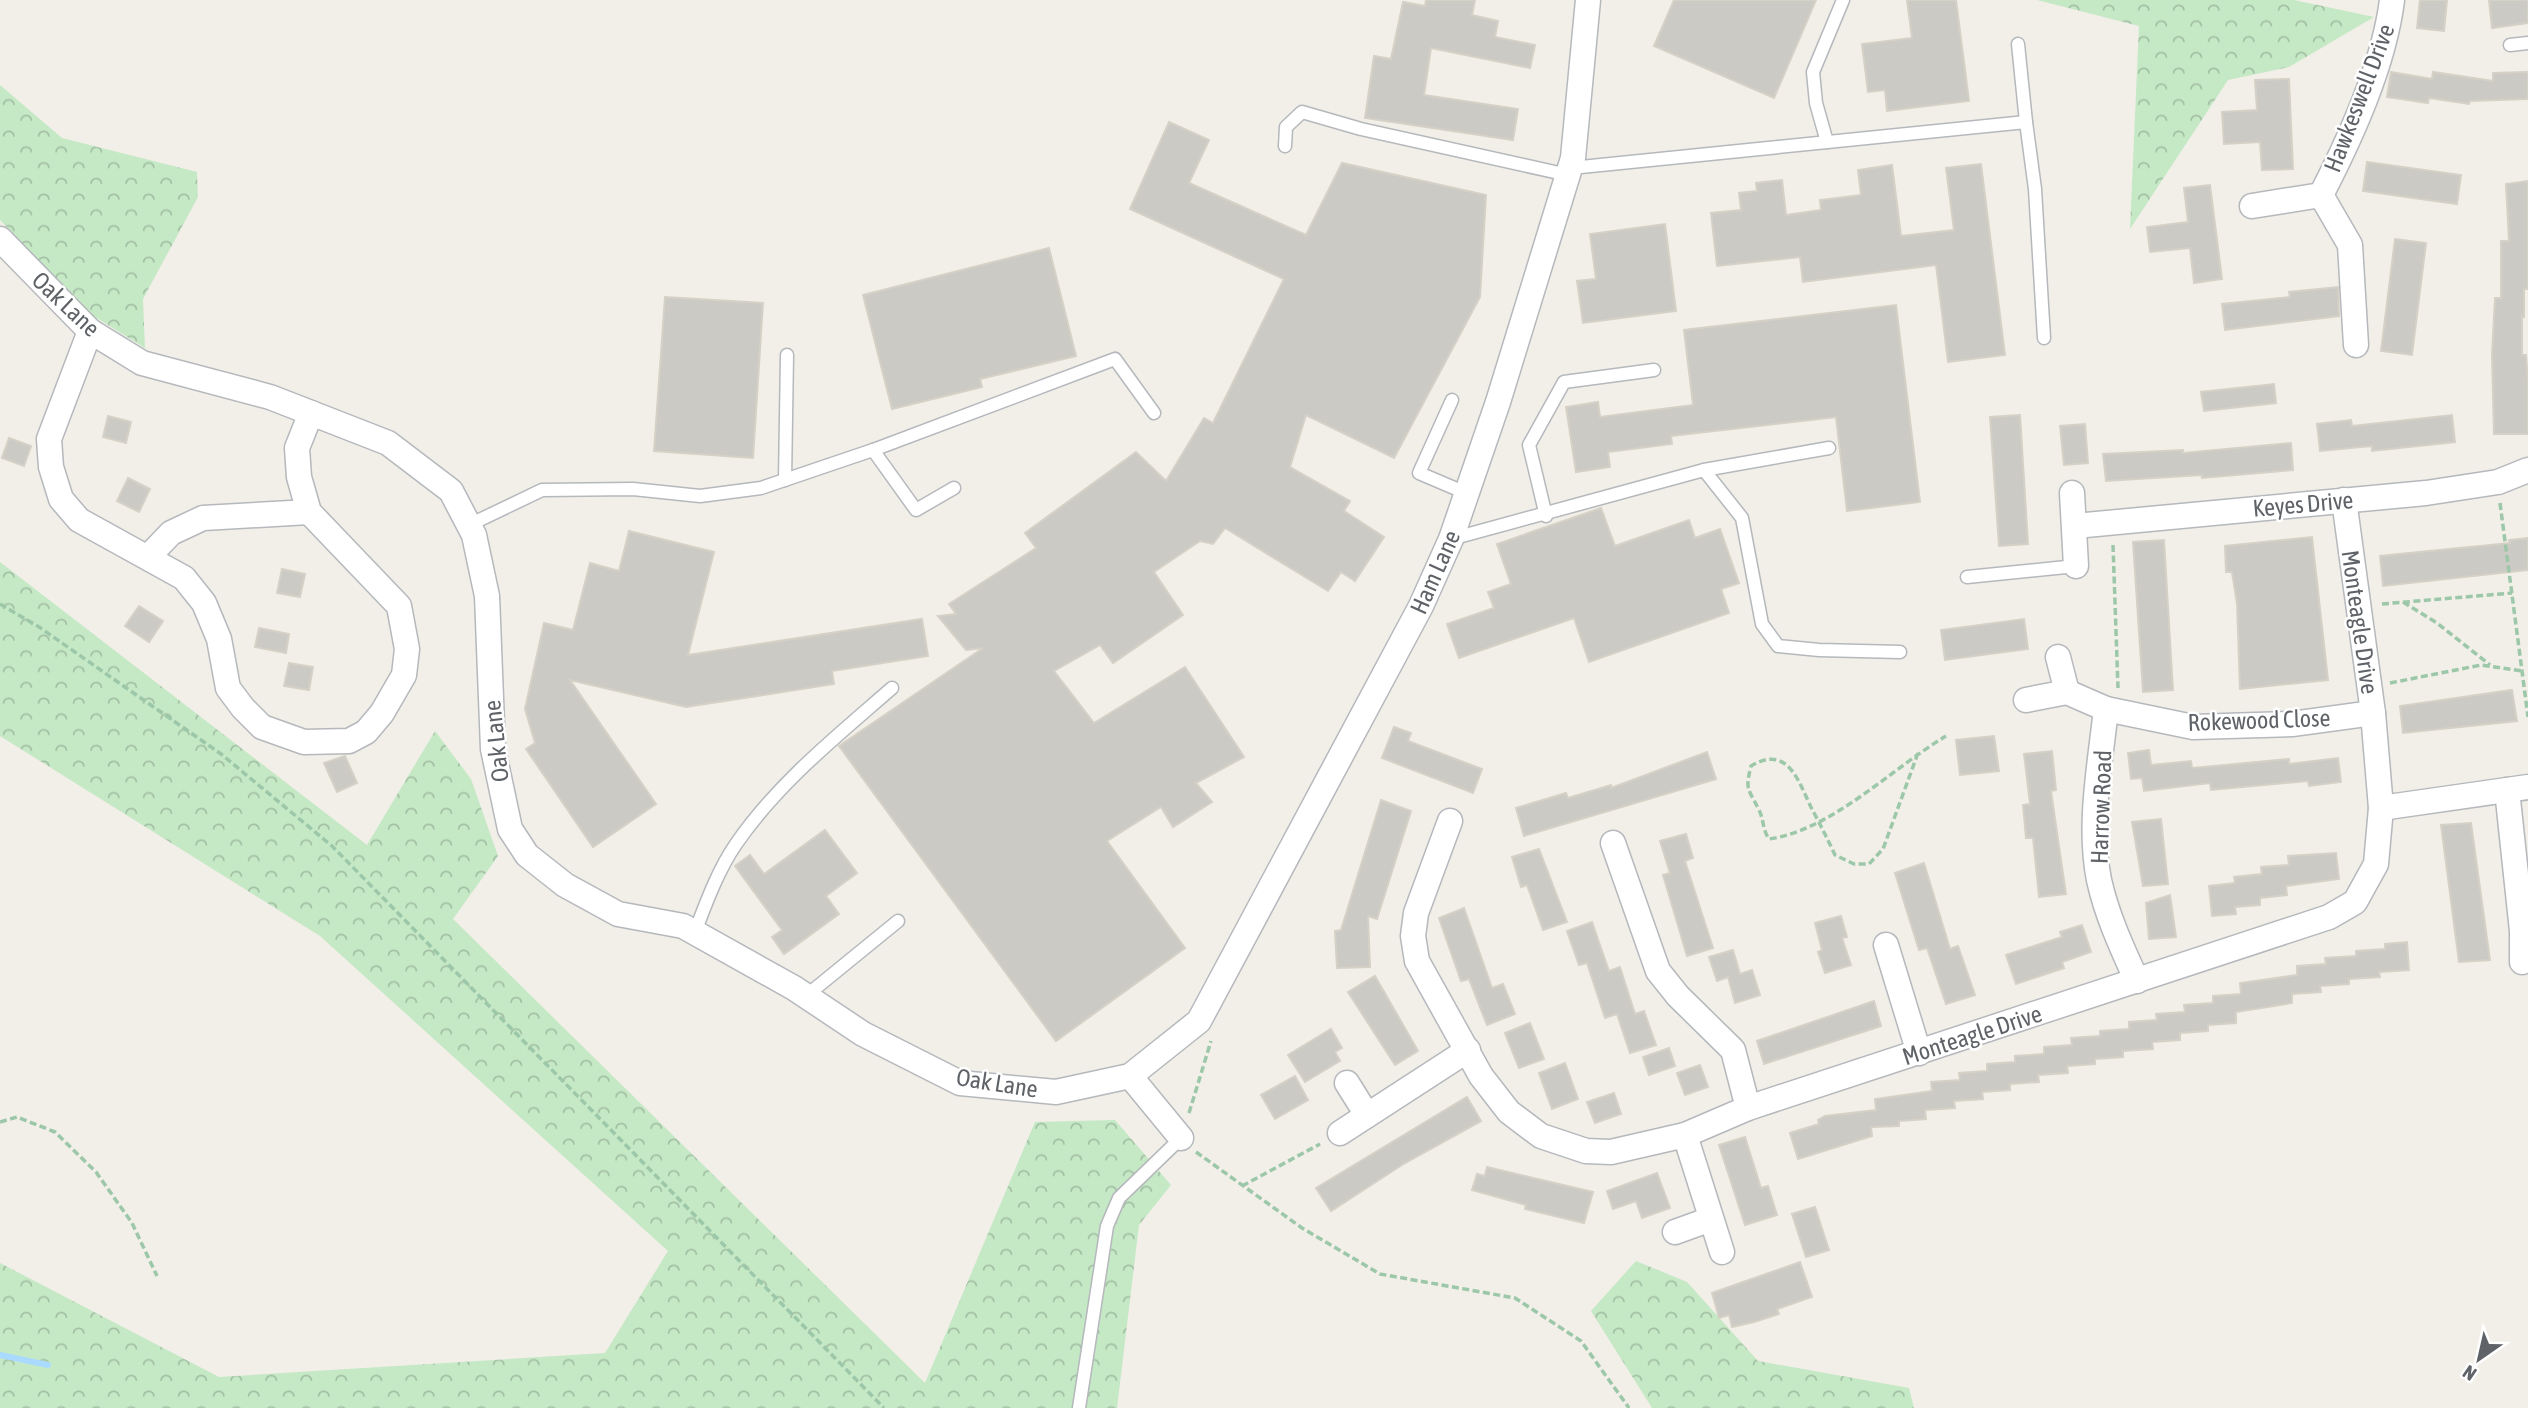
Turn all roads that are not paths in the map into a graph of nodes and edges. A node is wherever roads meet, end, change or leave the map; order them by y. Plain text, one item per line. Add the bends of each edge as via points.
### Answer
1 (1588, 0) edge
2 (1843, 0) edge
3 (2392, 0) edge
4 (2528, 43) edge
5 (2018, 44) dead end
6 (2510, 45) dead end
7 (2026, 122) junction
8 (1827, 142) junction
9 (1285, 146) dead end
10 (1570, 172) junction
11 (2321, 195) junction
12 (2252, 206) dead end
13 (0, 239) edge
14 (90, 331) junction
15 (2044, 338) dead end
16 (2356, 345) dead end
17 (787, 355) dead end
18 (1654, 370) dead end
19 (1452, 400) dead end
20 (311, 413) junction
21 (1154, 413) dead end
22 (1829, 448) dead end
23 (873, 450) junction
24 (1704, 470) junction
25 (2528, 470) edge
26 (785, 480) junction
27 (954, 488) dead end
28 (1466, 493) junction
29 (2072, 493) dead end
30 (2344, 500) junction
31 (309, 512) junction
32 (1546, 516) junction
33 (469, 525) junction
34 (2075, 526) junction
35 (1451, 539) junction
36 (149, 556) junction
37 (2076, 566) joint
38 (1967, 577) dead end
39 (1900, 652) dead end
40 (2058, 657) dead end
41 (892, 688) dead end
42 (2067, 692) junction
43 (2026, 701) dead end
44 (2112, 711) junction
45 (2373, 712) junction
46 (2517, 789) edge
47 (2381, 808) junction
48 (1450, 821) dead end
49 (1613, 843) dead end
50 (898, 921) dead end
51 (2525, 930) edge
52 (695, 932) junction
53 (1886, 945) dead end
54 (2522, 962) dead end
55 (2137, 981) junction
56 (806, 996) junction
57 (1468, 1051) junction
58 (1919, 1053) junction
59 (1130, 1076) junction
60 (1347, 1083) dead end
61 (1748, 1108) junction
62 (1367, 1115) junction
63 (1340, 1133) road end
64 (1685, 1135) junction
65 (1181, 1138) joint
66 (1711, 1219) junction
67 (1675, 1232) dead end
68 (1722, 1252) dead end
69 (1079, 1408) edge

1 - 10 street, Ham Lane
2 - 8 lane via 1813,72
3 - 11 street, Hawkeswell Drive via 2389,27 2346,147
4 - 6 lane
5 - 7 lane
7 - 8 lane
7 - 15 lane
8 - 10 lane
9 - 10 lane via 1286,127 1302,112 1361,129
10 - 28 street, Ham Lane
11 - 12 street, Hawkeswell Drive
11 - 16 street, Hawkeswell Drive via 2350,245
13 - 14 street, Oak Lane
14 - 20 street, Oak Lane via 142,363 270,397
14 - 36 street via 49,439 51,467 61,499 79,520
17 - 26 lane
18 - 32 lane via 1564,382 1529,445
19 - 28 lane via 1419,473
20 - 31 street via 297,449
20 - 33 street, Oak Lane via 388,443 450,491
21 - 23 lane via 1115,359
22 - 24 lane
23 - 26 lane
23 - 27 lane via 916,510
24 - 32 lane
24 - 39 lane via 1742,518 1762,624 1778,646
25 - 30 street, Keyes Drive via 2498,482
26 - 33 lane via 700,496 633,489 542,491
28 - 35 street, Ham Lane
29 - 34 street
30 - 34 street, Keyes Drive
30 - 45 street, Monteagle Drive
31 - 36 street via 202,518 171,533
31 - 36 street via 399,606 407,649 404,675 382,713 366,732 349,741 304,742 262,727 228,688 219,639 204,603 184,578
32 - 35 lane
33 - 52 street, Oak Lane via 487,596 493,749 510,829 527,855 565,885 618,914
34 - 37 street
35 - 59 street, Ham Lane via 1415,618 1199,1021
37 - 38 lane
40 - 42 street
41 - 52 lane via 820,750 755,820 735,846
42 - 43 street
42 - 44 street, Rokewood Close
44 - 45 street, Rokewood Close via 2193,727 2292,724
44 - 55 street, Harrow Road via 2095,821 2099,879 2114,932
45 - 47 street, Monteagle Drive
46 - 47 street
46 - 51 street
47 - 55 street, Monteagle Drive via 2376,864 2362,891 2342,912
48 - 57 street, Monteagle Drive via 1416,913 1413,936 1417,961
49 - 61 street via 1658,971 1733,1050
50 - 56 lane
51 - 54 street
52 - 56 street, Oak Lane
53 - 58 street
55 - 58 street, Monteagle Drive
56 - 59 street, Oak Lane via 863,1034 960,1083 1056,1092
57 - 62 street
57 - 64 street, Monteagle Drive via 1509,1112 1541,1136 1586,1151 1611,1152
58 - 61 street, Monteagle Drive
59 - 65 street
60 - 62 street
61 - 64 street, Monteagle Drive
62 - 63 street
64 - 66 street
65 - 69 lane via 1119,1198 1108,1226
66 - 67 street
66 - 68 street

